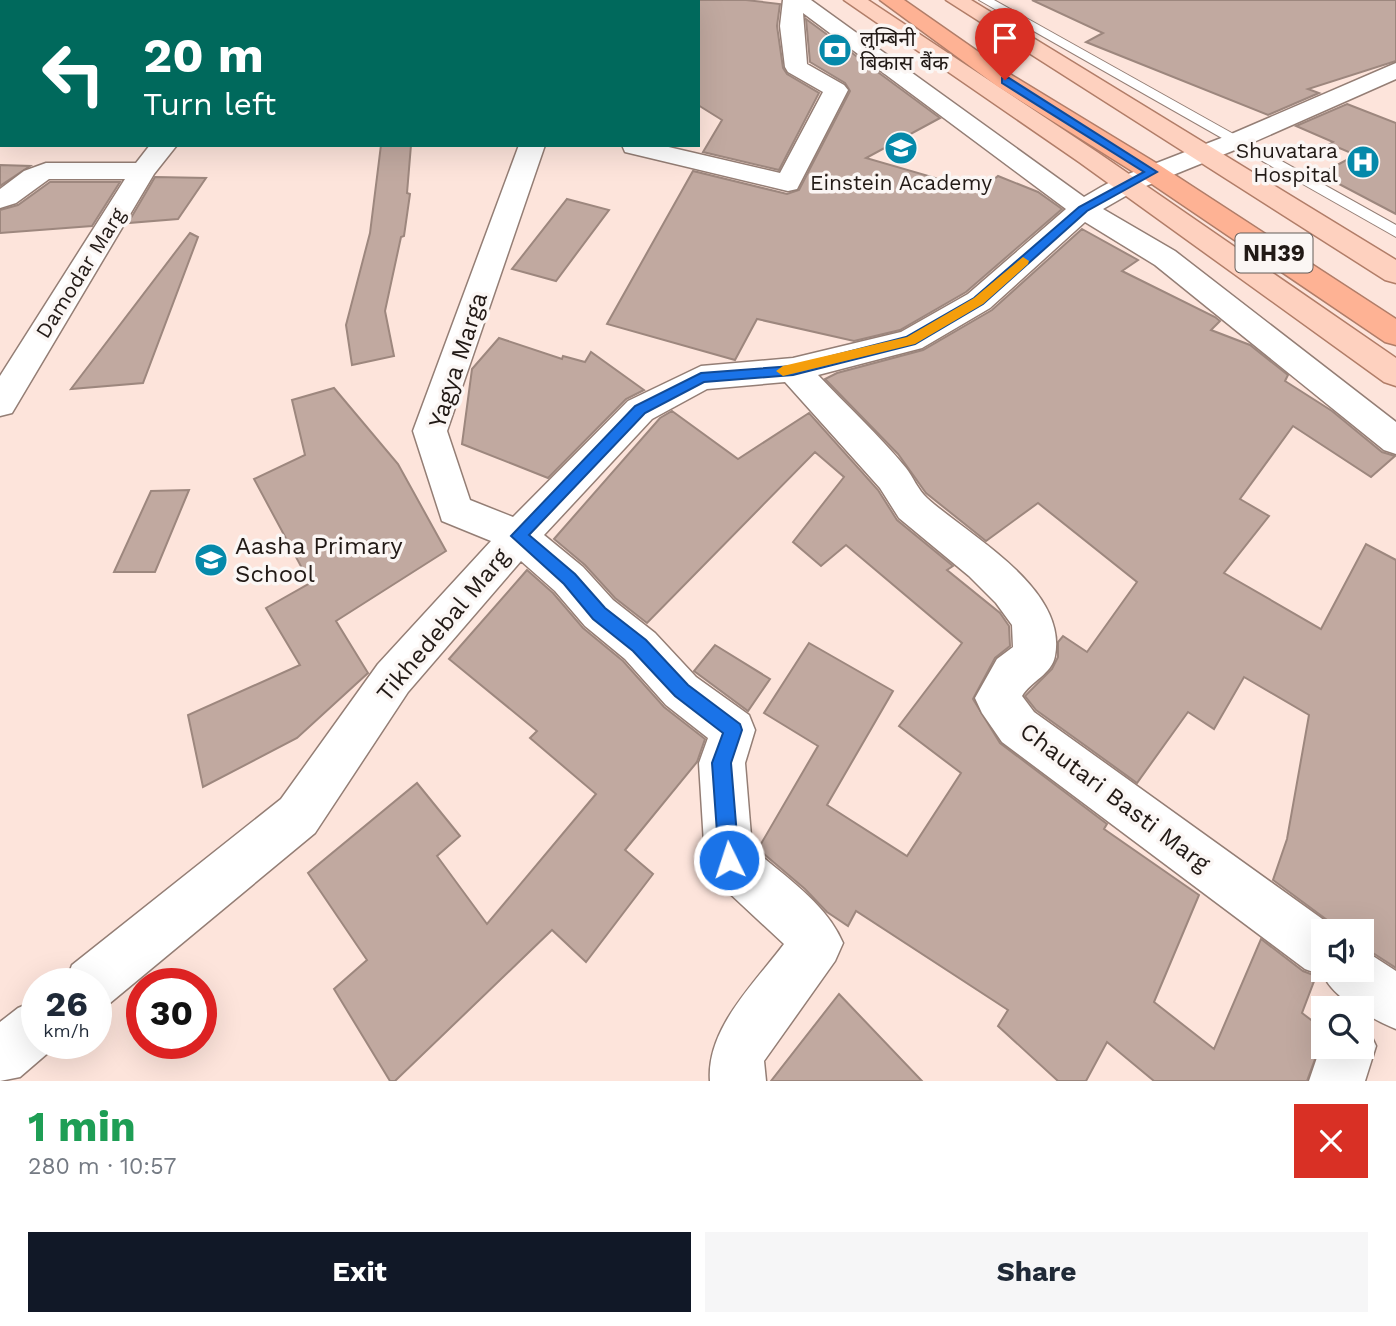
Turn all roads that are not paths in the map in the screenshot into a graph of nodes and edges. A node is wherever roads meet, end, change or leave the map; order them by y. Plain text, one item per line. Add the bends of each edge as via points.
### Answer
1 (793, 0) edge
2 (798, 0) edge
3 (854, 0) edge
4 (890, 0) edge
5 (921, 0) edge
6 (956, 0) edge
7 (985, 0) edge
8 (1396, 70) edge
9 (1238, 140) junction
10 (162, 147) edge
11 (531, 147) edge
12 (634, 147) edge
13 (1201, 154) junction
14 (143, 171) junction
15 (1151, 174) junction
16 (0, 200) edge
17 (1083, 209) junction
18 (1396, 232) edge
19 (1396, 273) edge
20 (1360, 281) dead end
21 (1396, 334) edge
22 (793, 370) junction
23 (1396, 374) edge
24 (0, 404) edge
25 (1396, 441) edge
26 (519, 536) junction
27 (1311, 942) edge
28 (111, 968) edge
29 (21, 1040) edge
30 (0, 1057) edge
31 (1344, 1059) edge
32 (738, 1081) edge
33 (1338, 1081) edge

1 - 12 street via 796,67 836,90 788,183
2 - 17 street
3 - 15 main road
4 - 15 highway, NH39
5 - 15 highway, NH39
6 - 13 main road
7 - 9 lane
8 - 9 street, Tikhedebal Marg
9 - 13 street, Tikhedebal Marg
9 - 18 lane
10 - 14 street, Damodar Marg
11 - 26 street, Yagya Marga via 430,431 455,510
13 - 15 street, Tikhedebal Marg
13 - 19 main road
14 - 16 street via 47,172 33,175
14 - 24 street, Damodar Marg
15 - 17 street, Tikhedebal Marg
15 - 20 highway, NH39
15 - 21 highway, NH39
15 - 23 main road
17 - 22 street, Tikhedebal Marg via 979,301 911,340
17 - 25 street via 1164,258
22 - 26 street, Tikhedebal Marg via 701,378 651,403
22 - 27 street, Chautari Basti Marg via 893,478 912,507 983,564 1032,620 1034,656 1012,673 997,698 1018,727
26 - 28 street, Tikhedebal Marg via 393,678 298,816
26 - 32 street via 681,691 733,730 722,763 729,860 817,943 744,1042 736,1061
29 - 30 street
31 - 33 street

